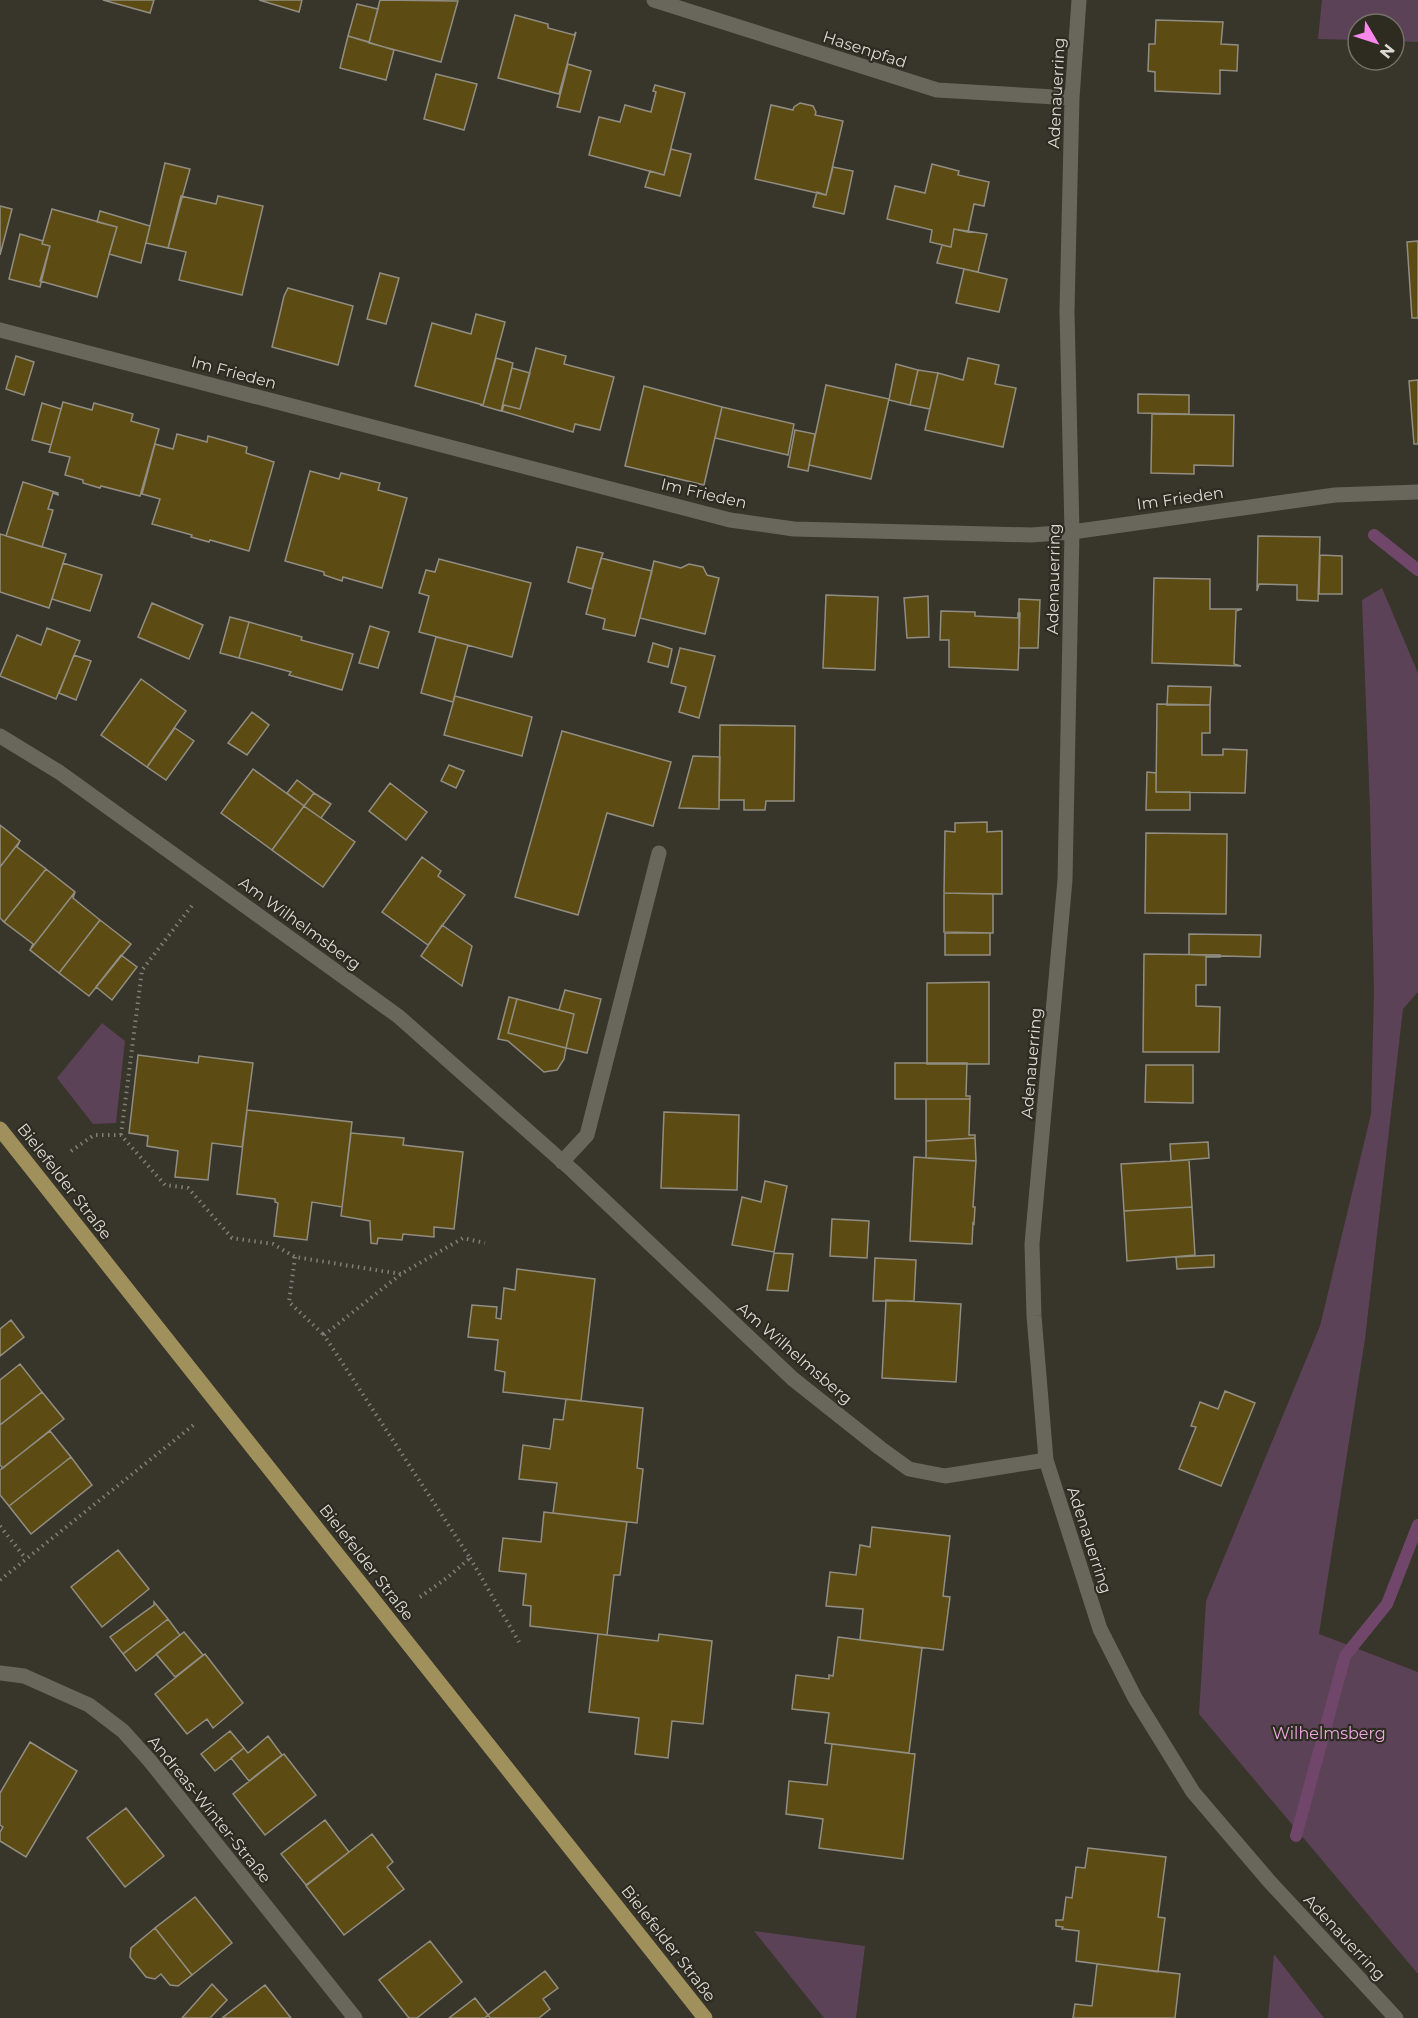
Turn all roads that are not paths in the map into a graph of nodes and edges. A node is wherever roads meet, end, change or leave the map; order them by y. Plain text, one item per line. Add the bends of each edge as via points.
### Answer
1 (654, 0) edge
2 (1079, 0) edge
3 (1072, 98) junction
4 (0, 330) edge
5 (1418, 492) edge
6 (1072, 532) junction
7 (0, 736) edge
8 (660, 853) dead end
9 (0, 1129) edge
10 (562, 1162) junction
11 (1046, 1460) junction
12 (0, 1673) edge
13 (355, 2018) edge
14 (705, 2018) edge
15 (1396, 2018) edge

1 - 3 street, Hasenpfad via 937,90
2 - 3 street, Adenauerring
3 - 6 street, Adenauerring via 1067,311
4 - 6 street, Im Frieden via 730,520 795,529 1031,535
5 - 6 street, Im Frieden via 1335,495
6 - 11 street, Adenauerring via 1065,880 1032,1244
7 - 10 street, Am Wilhelmsberg via 59,772 398,1016
8 - 10 street via 586,1135
9 - 14 main road, Bielefelder Straße
10 - 11 street, Am Wilhelmsberg via 793,1379 909,1469 945,1476
11 - 15 street, Adenauerring via 1100,1629 1135,1698 1193,1792
12 - 13 street, Andreas-Winter-Straße via 24,1676 88,1705 123,1731

